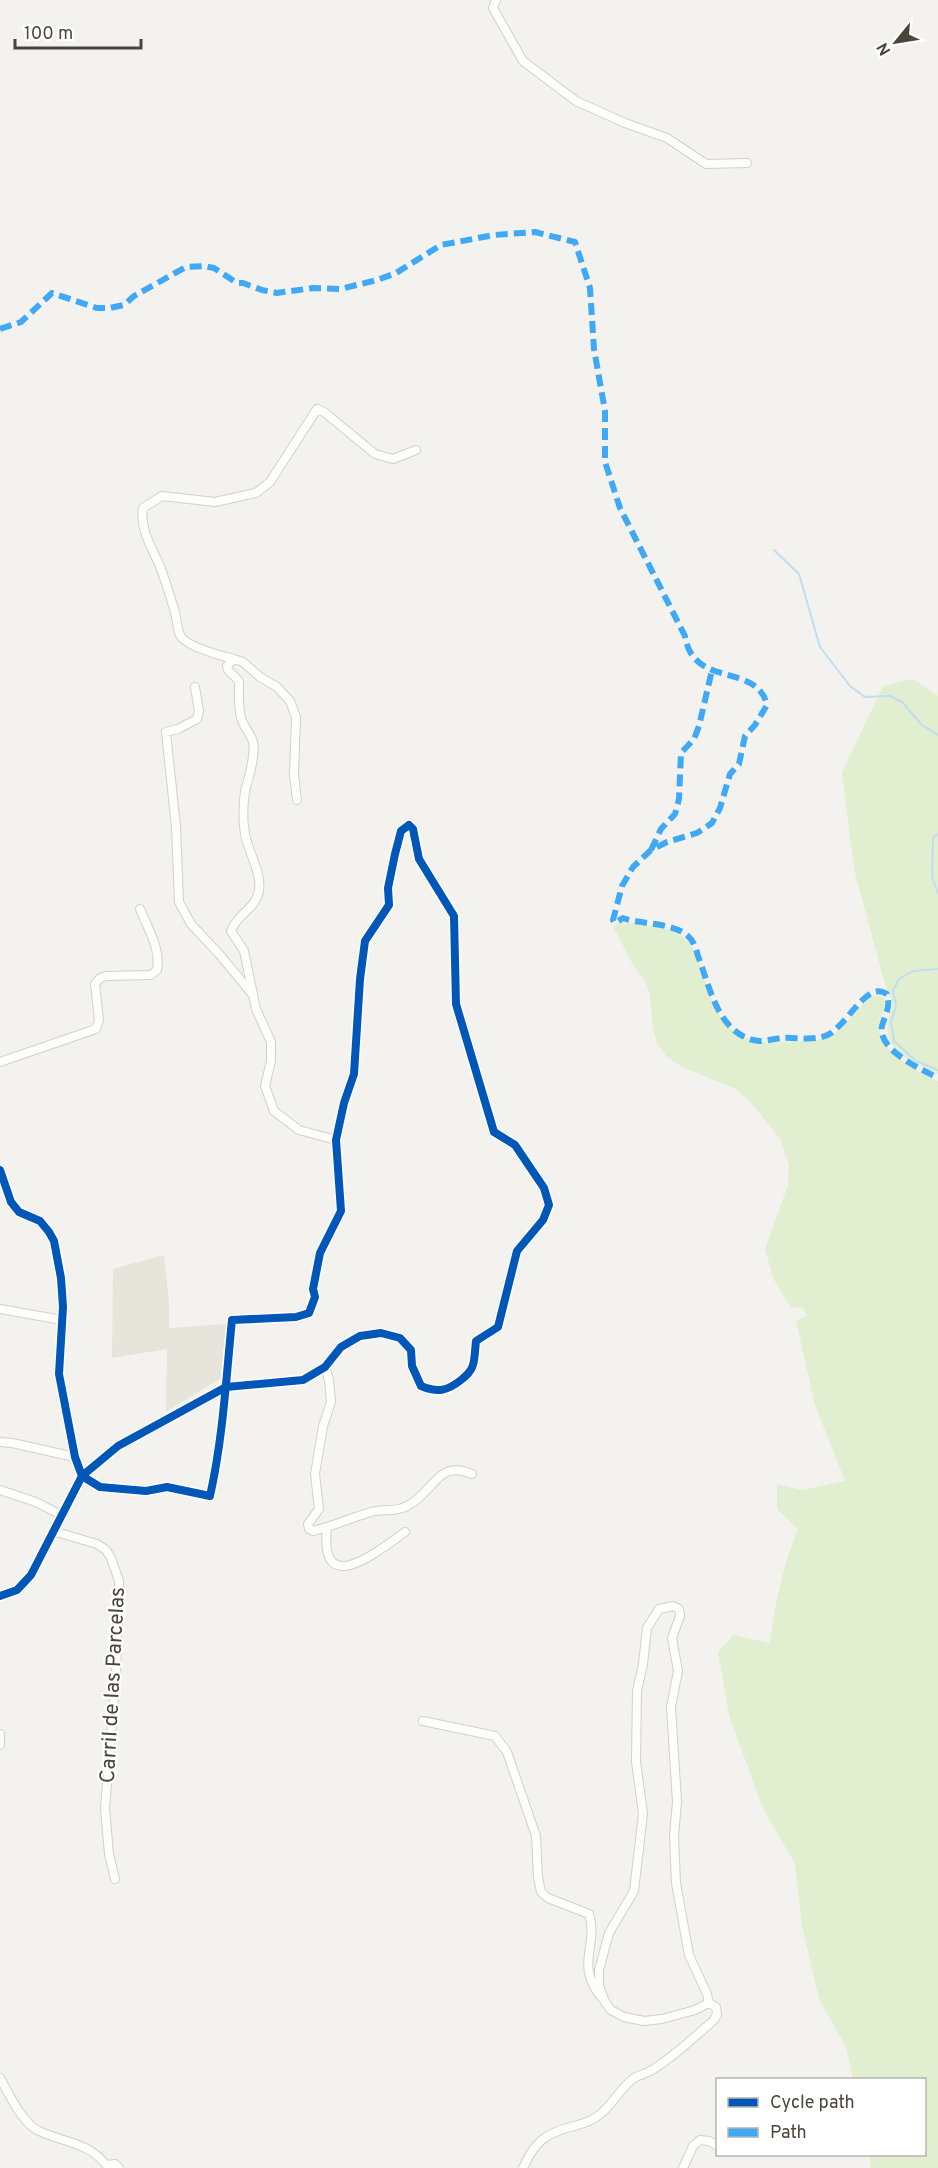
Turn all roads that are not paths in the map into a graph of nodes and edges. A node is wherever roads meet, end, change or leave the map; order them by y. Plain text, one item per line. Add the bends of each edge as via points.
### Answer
1 (496, 0) edge
2 (747, 163) dead end
3 (416, 450) dead end
4 (234, 659) junction
5 (195, 687) dead end
6 (297, 800) dead end
7 (140, 909) dead end
8 (254, 996) junction
9 (0, 1062) edge
10 (336, 1140) junction
11 (0, 1170) edge
12 (2, 1183) edge
13 (0, 1309) edge
14 (62, 1320) junction
15 (325, 1368) junction
16 (226, 1387) junction
17 (0, 1442) edge
18 (75, 1457) junction
19 (472, 1474) dead end
20 (82, 1476) junction
21 (0, 1490) edge
22 (61, 1515) junction
23 (327, 1528) junction
24 (53, 1531) junction
25 (405, 1532) dead end
26 (0, 1596) edge
27 (423, 1721) dead end
28 (0, 1734) edge
29 (0, 1745) edge
30 (115, 1879) dead end
31 (604, 2002) junction
32 (709, 2003) junction
33 (0, 2078) edge
34 (716, 2145) edge
35 (108, 2167) edge
36 (119, 2168) edge
37 (523, 2168) edge
38 (682, 2168) edge

1 - 2 street via 493,8 523,61 576,101 667,138 706,164
3 - 4 street via 393,459 375,454 316,409 270,482 256,493 215,502 162,496 143,508 141,517 180,635 195,645
4 - 6 street via 277,687 290,701 296,717
4 - 8 street via 227,666 239,681 241,717 253,742 244,832 259,887 251,909 234,921 231,931 244,951
5 - 8 street via 197,719 166,732 179,902 190,924
7 - 9 street via 157,949 157,970 152,975 100,978 95,984 99,1020 96,1029
8 - 10 street via 271,1042 265,1086 274,1111 299,1130
10 - 15 street via 354,1074 365,941 389,905 395,854 401,831 409,825 419,859 454,916 456,1004 495,1132 515,1144 544,1188 549,1205 543,1220 517,1251 498,1327 476,1341 473,1366 451,1388 432,1391 421,1386 412,1366 411,1350 400,1338 381,1333 360,1336 341,1347
10 - 16 street via 341,1211 321,1253 309,1313 232,1320
11 - 12 street
12 - 14 street via 16,1208 40,1221 54,1241 61,1278
13 - 14 street
14 - 18 street via 59,1374
15 - 16 street via 303,1380
15 - 23 street via 331,1402 315,1474 319,1509 308,1524 313,1531
16 - 20 street via 118,1446
16 - 20 street via 218,1463 210,1496 167,1488 146,1491 100,1487
17 - 18 street
18 - 20 street
19 - 23 street via 454,1469 445,1472 406,1508 372,1511
20 - 22 street
21 - 22 street
22 - 24 street
23 - 25 street via 325,1546 330,1557 345,1567 360,1563
24 - 26 street via 31,1575 17,1590
24 - 30 street, Carril de las Parcelas via 106,1550 119,1581 105,1808
27 - 31 street via 495,1736 507,1752 536,1836 541,1892 589,1914 592,1924 588,1965 593,1987
28 - 29 street
31 - 32 street via 624,2017 644,2021 695,2010
31 - 32 street via 599,1970 609,1933 634,1891 643,1814 636,1761 637,1691 647,1628 659,1609 673,1606 679,1609 680,1616 672,1638 678,1671 671,1718 676,1883 689,1955
32 - 37 street via 716,2007 713,2021 654,2069 635,2078 599,2115 542,2138
33 - 35 street via 16,2108 37,2130 83,2145
34 - 38 street via 700,2140
35 - 36 street via 116,2164

